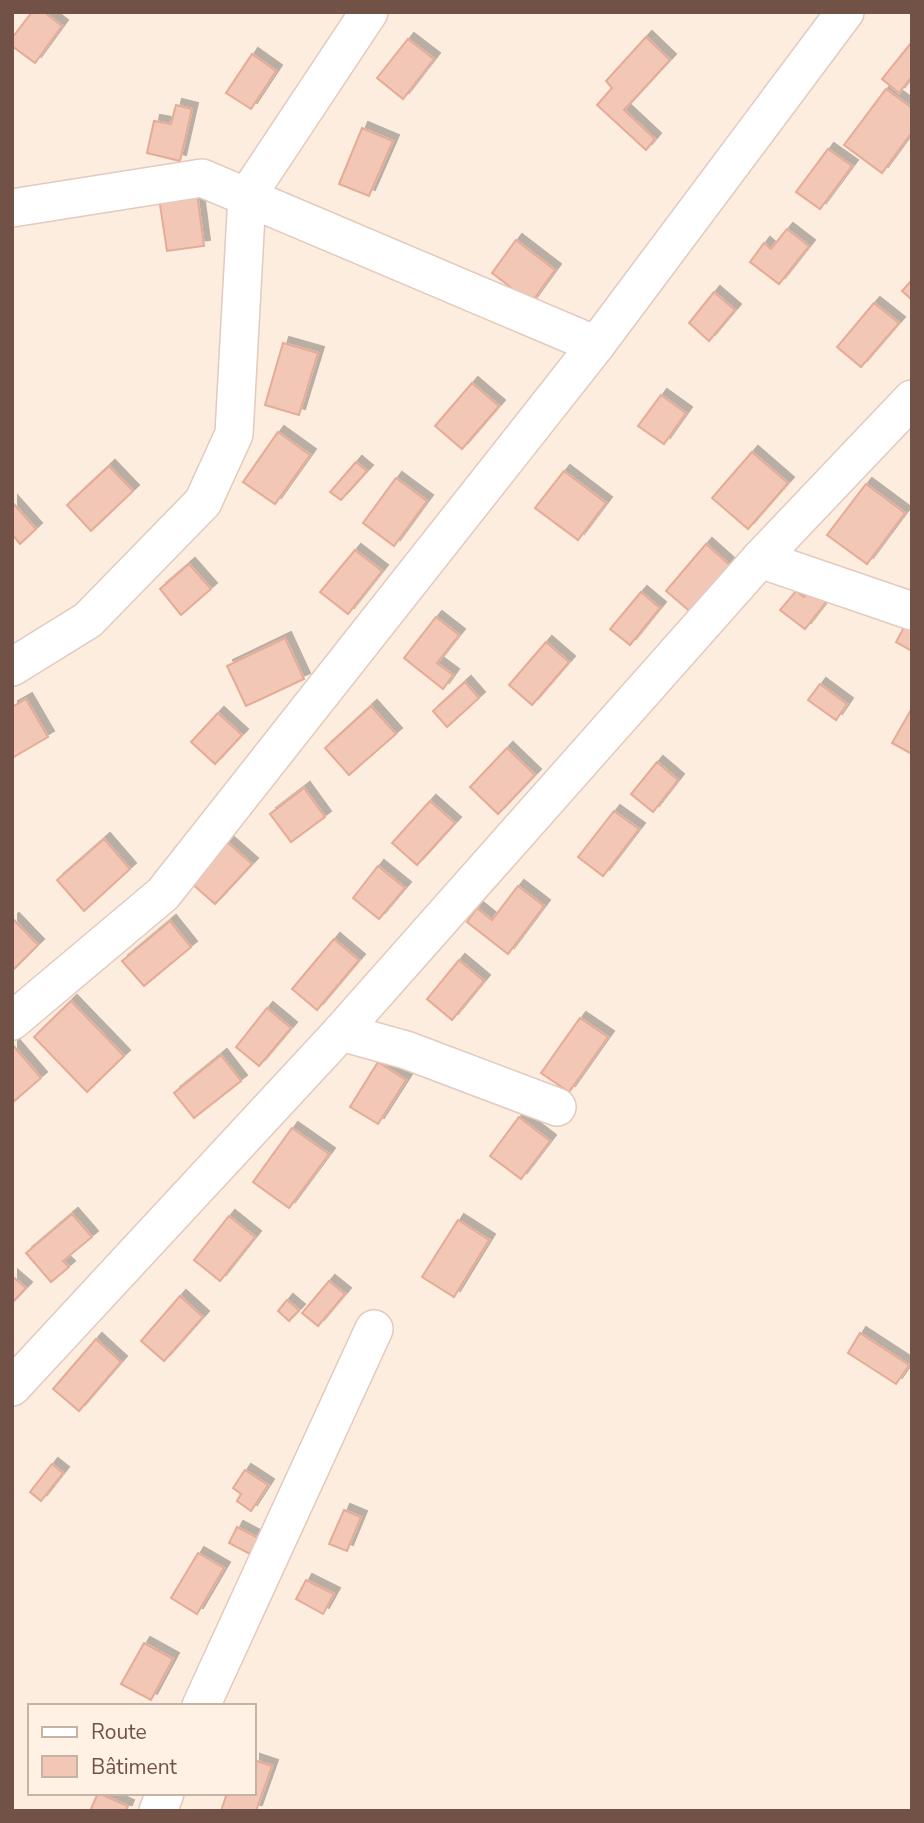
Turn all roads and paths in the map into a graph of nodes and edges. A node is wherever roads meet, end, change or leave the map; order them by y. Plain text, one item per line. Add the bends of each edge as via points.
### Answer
1 (369, 12) edge
2 (845, 12) edge
3 (247, 196) junction
4 (12, 208) edge
5 (596, 345) junction
6 (912, 398) edge
7 (760, 559) junction
8 (912, 611) edge
9 (12, 667) edge
10 (12, 1021) edge
11 (341, 1032) junction
12 (556, 1107) dead end
13 (374, 1329) dead end
14 (12, 1387) edge
15 (202, 1704) edge

1 - 3 street
2 - 5 street
3 - 4 street via 202,178
3 - 5 street
3 - 9 street via 234,434 203,502 88,620
5 - 10 street via 163,894
6 - 7 street
7 - 8 street
7 - 11 street
11 - 12 street via 406,1050
11 - 14 street
13 - 15 street

